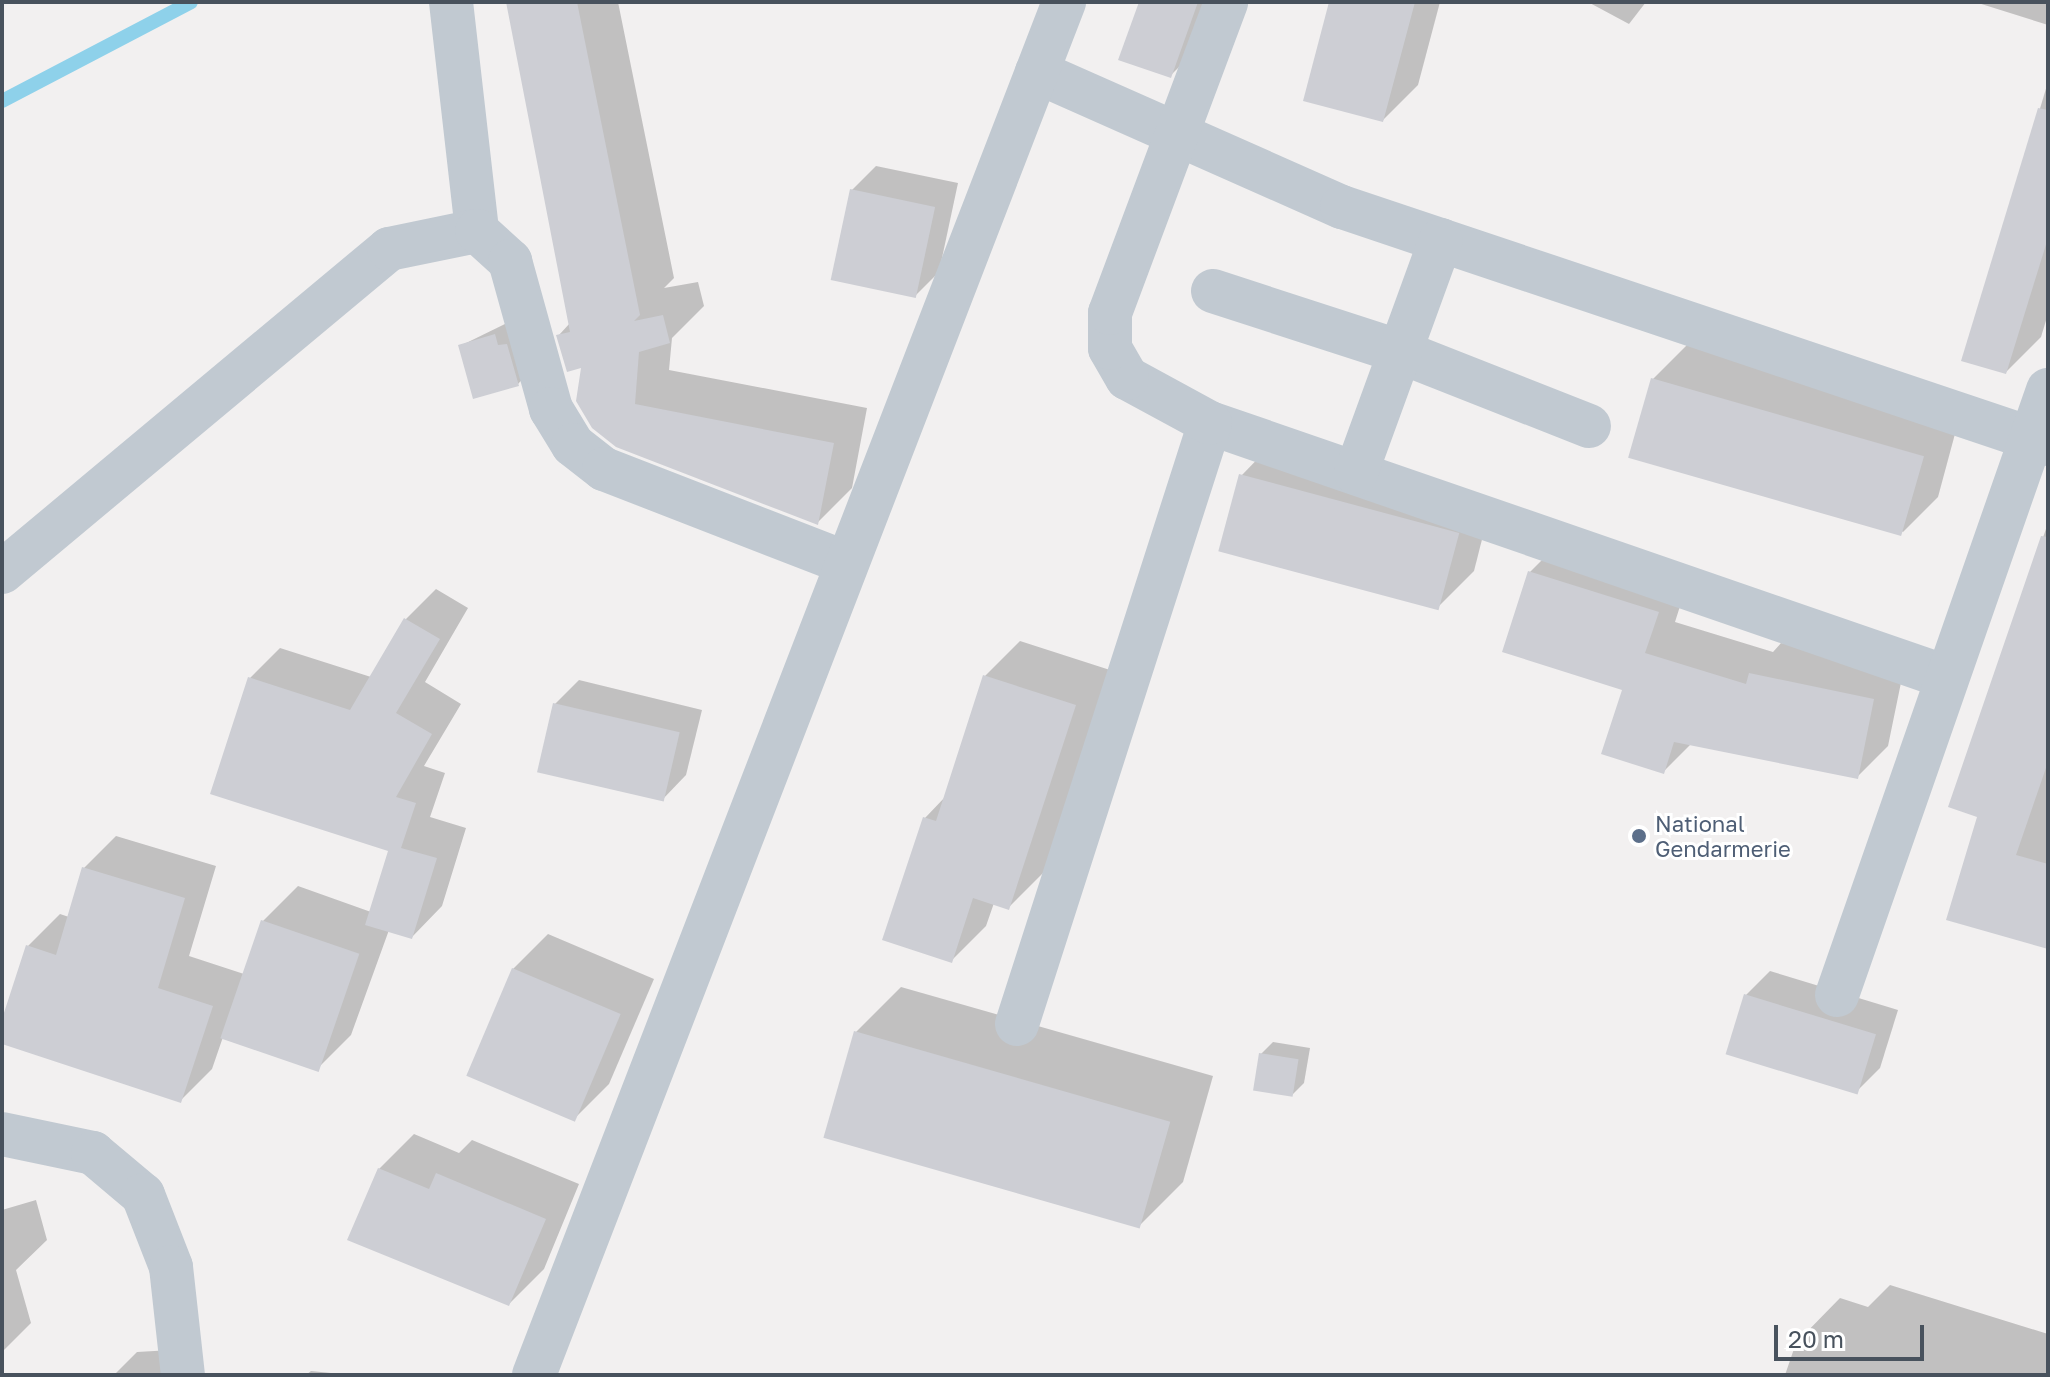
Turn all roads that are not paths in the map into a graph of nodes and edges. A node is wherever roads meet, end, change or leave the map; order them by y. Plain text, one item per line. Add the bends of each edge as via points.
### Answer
1 (451, 2) edge
2 (1064, 2) edge
3 (1226, 2) edge
4 (1037, 72) junction
5 (1176, 133) junction
6 (477, 231) junction
7 (1441, 240) junction
8 (1213, 291) dead end
9 (1401, 352) junction
10 (2048, 390) edge
11 (1210, 423) junction
12 (1589, 426) dead end
13 (2038, 441) edge
14 (1356, 473) junction
15 (846, 563) junction
16 (2, 572) edge
17 (1946, 677) junction
18 (1837, 995) dead end
19 (1017, 1024) dead end
20 (2, 1134) edge
21 (183, 1375) edge
22 (534, 1375) edge

1 - 6 street
2 - 4 street
3 - 5 street
4 - 5 street
4 - 15 street
5 - 7 street via 1342,207
5 - 11 street via 1110,313 1110,348 1127,378
6 - 15 street via 510,261 551,409 573,445 604,469
6 - 16 street via 389,249
7 - 9 street
7 - 13 street
8 - 9 street
9 - 12 street
9 - 14 street
10 - 13 street
11 - 14 street
11 - 19 street
13 - 17 street
14 - 17 street
15 - 22 street
17 - 18 street
20 - 21 street via 93,1153 143,1195 171,1267

